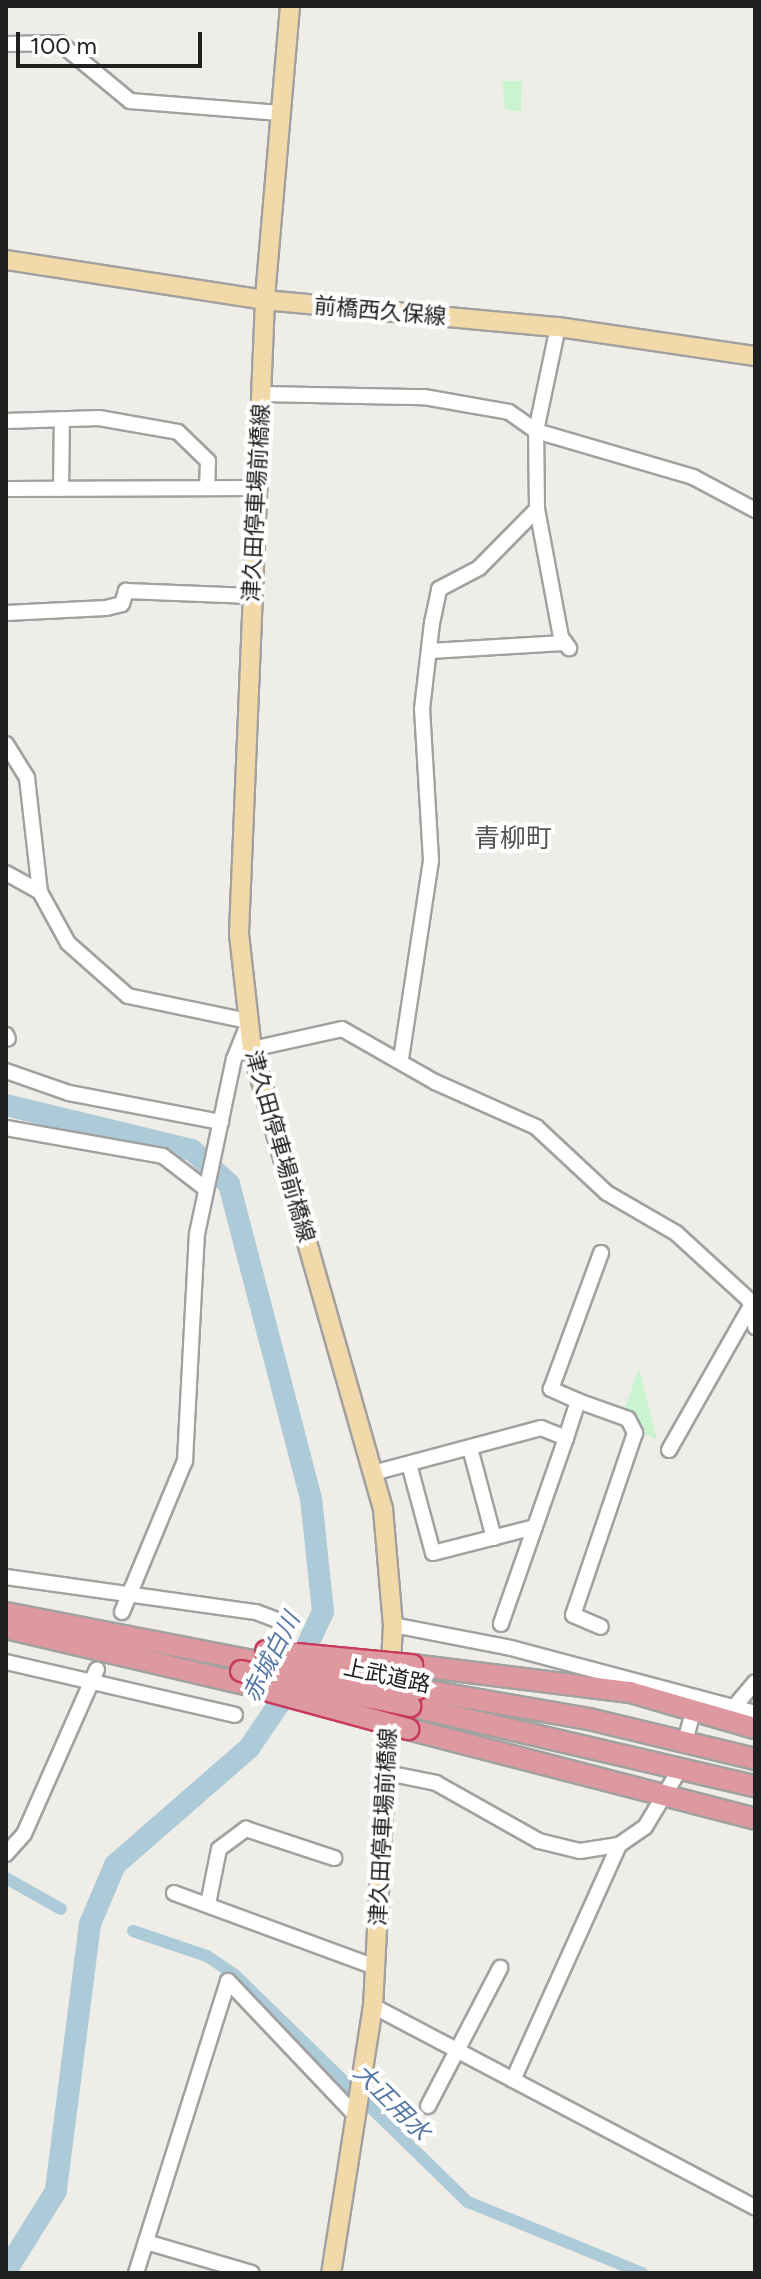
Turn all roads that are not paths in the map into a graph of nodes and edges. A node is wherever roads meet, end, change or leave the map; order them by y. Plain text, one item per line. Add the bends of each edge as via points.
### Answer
1 (290, 6) edge
2 (6, 44) edge
3 (280, 113) junction
4 (6, 260) edge
5 (265, 300) junction
6 (558, 327) junction
7 (755, 356) edge
8 (261, 394) junction
9 (62, 420) junction
10 (6, 421) edge
11 (536, 431) junction
12 (207, 487) junction
13 (257, 488) junction
14 (6, 489) edge
15 (61, 489) junction
16 (537, 509) junction
17 (755, 510) edge
18 (252, 596) junction
19 (6, 613) edge
20 (429, 651) junction
21 (6, 744) edge
22 (6, 873) edge
23 (40, 892) junction
24 (248, 1023) junction
25 (252, 1049) junction
26 (401, 1059) junction
27 (6, 1071) edge
28 (219, 1127) junction
29 (6, 1128) edge
30 (206, 1189) junction
31 (601, 1253) dead end
32 (751, 1299) edge
33 (755, 1327) edge
34 (578, 1401) junction
35 (566, 1438) junction
36 (470, 1448) junction
37 (669, 1450) dead end
38 (409, 1464) junction
39 (373, 1473) junction
40 (535, 1527) junction
41 (494, 1538) junction
42 (6, 1577) edge
43 (131, 1592) junction
44 (122, 1612) dead end
45 (6, 1613) edge
46 (285, 1623) dead end
47 (501, 1624) dead end
48 (393, 1625) junction
49 (601, 1627) dead end
50 (6, 1628) edge
51 (6, 1662) edge
52 (251, 1667) junction
53 (97, 1669) dead end
54 (755, 1682) edge
55 (90, 1684) junction
56 (414, 1698) junction
57 (735, 1706) junction
58 (694, 1708) junction
59 (755, 1713) edge
60 (235, 1715) dead end
61 (755, 1728) edge
62 (686, 1738) dead end
63 (755, 1759) edge
64 (387, 1773) junction
65 (677, 1774) dead end
66 (755, 1786) edge
67 (669, 1795) junction
68 (755, 1819) edge
69 (619, 1845) junction
70 (6, 1854) edge
71 (334, 1858) dead end
72 (174, 1893) dead end
73 (208, 1904) junction
74 (375, 1967) junction
75 (500, 1968) dead end
76 (373, 2006) junction
77 (457, 2051) junction
78 (513, 2080) junction
79 (428, 2106) dead end
80 (356, 2114) junction
81 (755, 2207) edge
82 (146, 2242) junction
83 (136, 2273) edge
84 (252, 2273) edge
85 (331, 2273) edge

1 - 3 main road, 津久田停車場前橋線
2 - 3 street via 60,43 130,101
3 - 5 main road, 津久田停車場前橋線
4 - 5 main road, 前橋西久保線
5 - 6 main road, 前橋西久保線
5 - 8 main road, 津久田停車場前橋線
6 - 7 main road, 前橋西久保線
6 - 11 street
8 - 11 street via 455,400 509,412
8 - 13 main road, 津久田停車場前橋線
9 - 10 street
9 - 12 street via 178,432 208,461
9 - 15 street
11 - 16 street
11 - 17 street via 693,477
12 - 13 street
12 - 15 street
13 - 18 main road, 津久田停車場前橋線
14 - 15 street
16 - 20 street via 479,568 439,589
16 - 20 street via 567,646
18 - 19 street via 126,591 122,604 106,608
18 - 24 main road, 津久田停車場前橋線 via 239,934
20 - 26 street via 422,709 431,860
21 - 23 street via 27,778
22 - 23 street
23 - 24 street via 68,943 128,996
24 - 25 main road, 津久田停車場前橋線
24 - 28 street
25 - 26 street via 342,1029
25 - 39 main road, 津久田停車場前橋線
26 - 32 street via 435,1082 536,1127 607,1193 676,1233
27 - 28 street via 69,1093
28 - 30 street
29 - 30 street via 163,1156
30 - 43 street via 185,1461
31 - 34 street via 551,1389
32 - 33 street
32 - 37 street
34 - 35 street
34 - 49 street via 628,1419 635,1433 573,1615
35 - 36 street via 541,1428
35 - 40 street
36 - 38 street
36 - 41 street
38 - 39 street
38 - 41 street via 433,1553
39 - 48 main road, 津久田停車場前橋線 via 389,1550
40 - 41 street
40 - 47 street
42 - 43 street
43 - 44 street
43 - 46 street
45 - 52 highway
48 - 57 street
48 - 64 main road, 津久田停車場前橋線
50 - 52 highway, 上武道路
51 - 55 street
52 - 56 highway, 上武道路, bridge
52 - 58 highway, bridge via 412,1665 597,1686
52 - 67 highway, bridge via 408,1729
53 - 55 street
54 - 57 street
55 - 60 street
55 - 70 street via 24,1834
56 - 63 highway, 上武道路 via 589,1719
56 - 66 highway, 上武道路
57 - 59 street
58 - 61 highway
58 - 62 street
64 - 69 street via 452,1789 554,1847
64 - 74 main road, 津久田停車場前橋線
65 - 67 street
67 - 68 highway
67 - 69 street via 645,1827
69 - 78 street
71 - 73 street via 246,1829 219,1849
72 - 73 street
73 - 74 street
74 - 76 main road, 津久田停車場前橋線
75 - 77 street
76 - 77 street
76 - 80 main road, 津久田停車場前橋線
77 - 78 street
77 - 79 street
78 - 81 street
80 - 82 street via 294,2042 228,1981
80 - 85 main road, 津久田停車場前橋線
82 - 83 street
82 - 84 street

